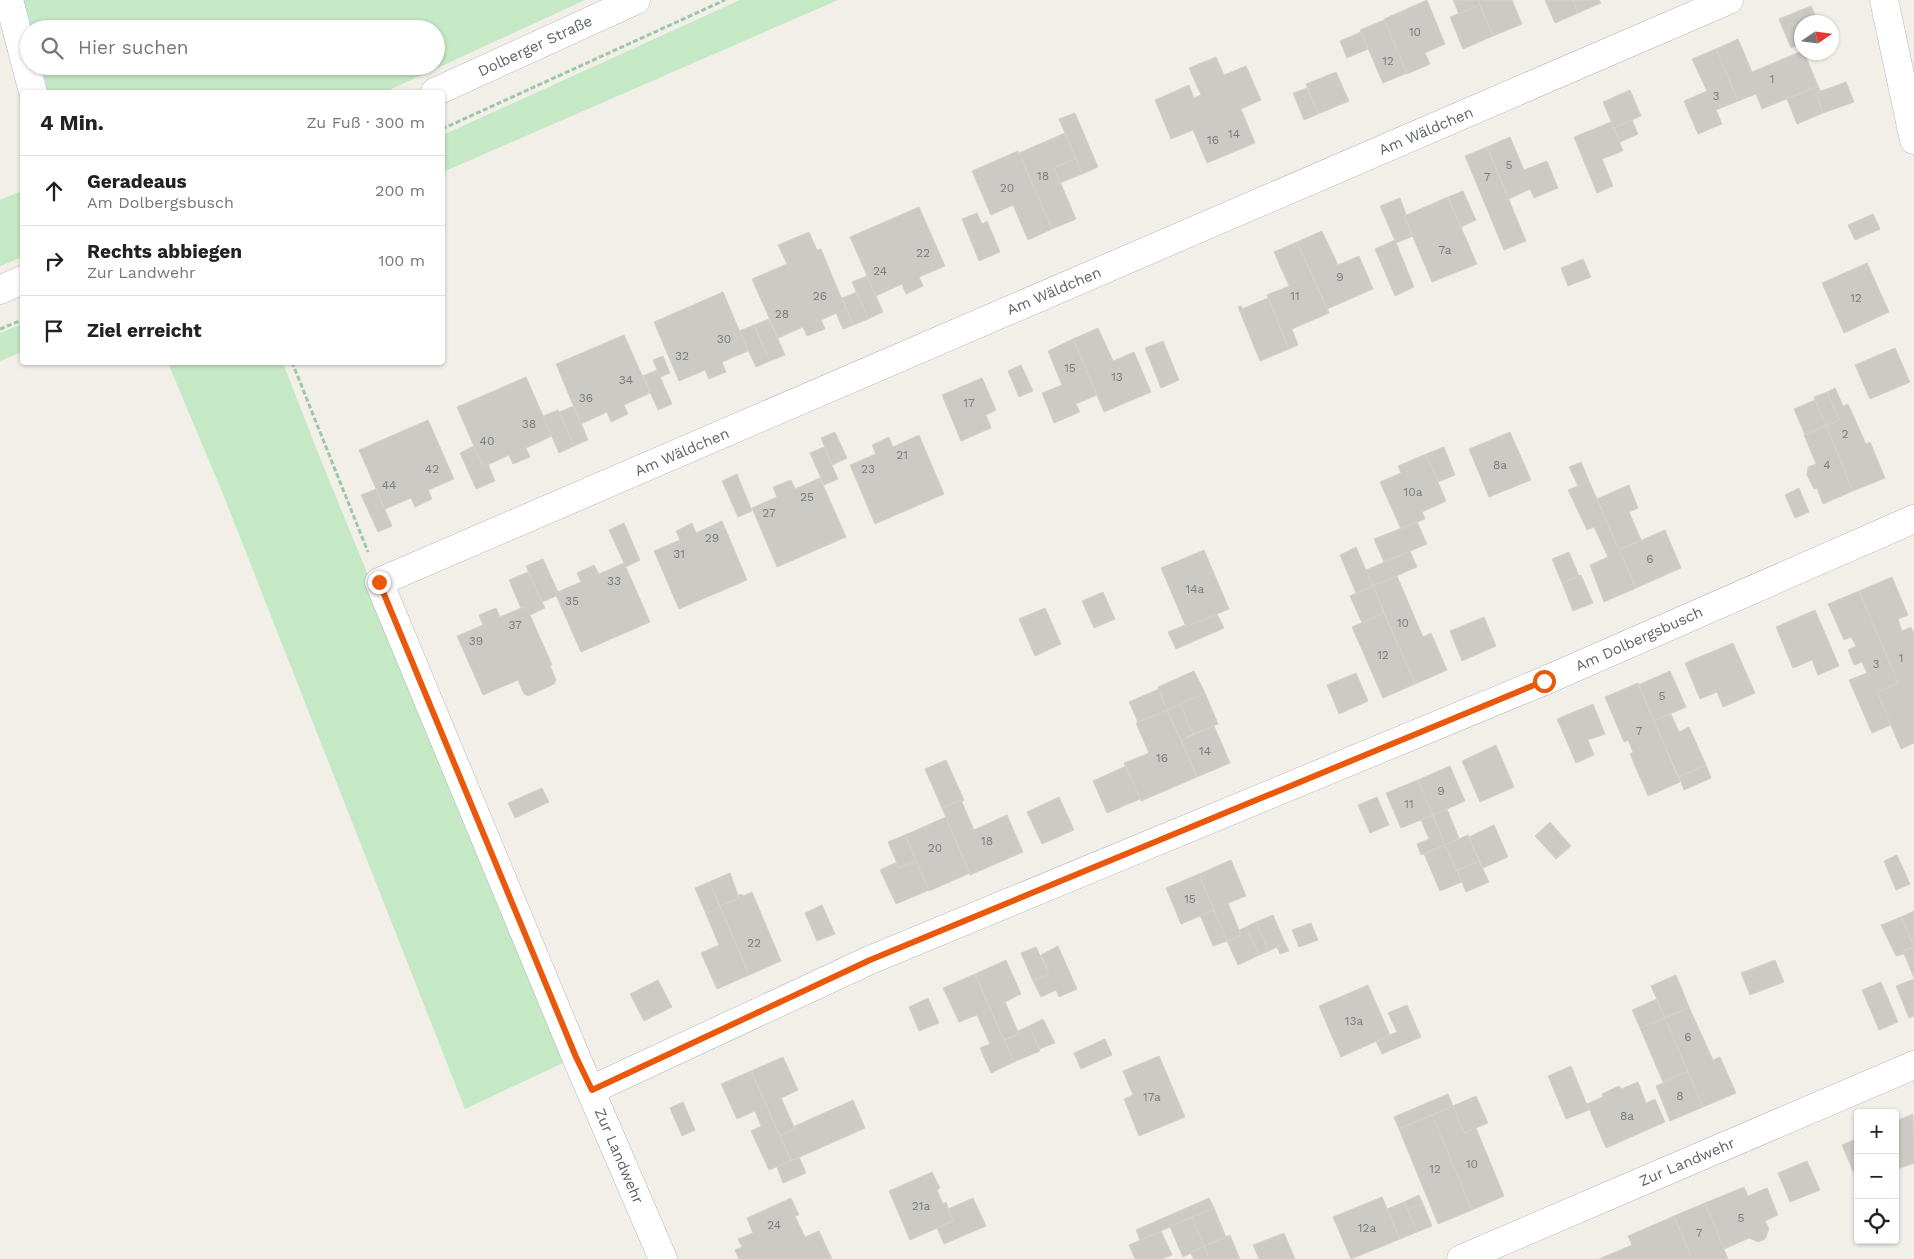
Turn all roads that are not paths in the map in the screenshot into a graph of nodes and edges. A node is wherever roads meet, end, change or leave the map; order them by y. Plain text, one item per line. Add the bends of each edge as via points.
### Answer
1 (9, 0) edge
2 (636, 0) edge
3 (1729, 0) edge
4 (1884, 0) edge
5 (20, 44) edge
6 (28, 75) edge
7 (32, 90) edge
8 (439, 90) edge
9 (1914, 140) edge
10 (20, 281) edge
11 (0, 290) edge
12 (1914, 520) edge
13 (379, 582) joint
14 (1914, 1065) edge
15 (592, 1090) junction
16 (663, 1259) edge
17 (1461, 1259) edge

1 - 5 street
2 - 8 street, Dolberger Straße
3 - 13 street, Am Wäldchen
4 - 9 street
6 - 7 street
10 - 11 street
12 - 15 street, Am Dolbergsbusch via 1526,688 870,960
13 - 15 street, Zur Landwehr
14 - 17 street, Zur Landwehr
15 - 16 street, Zur Landwehr

